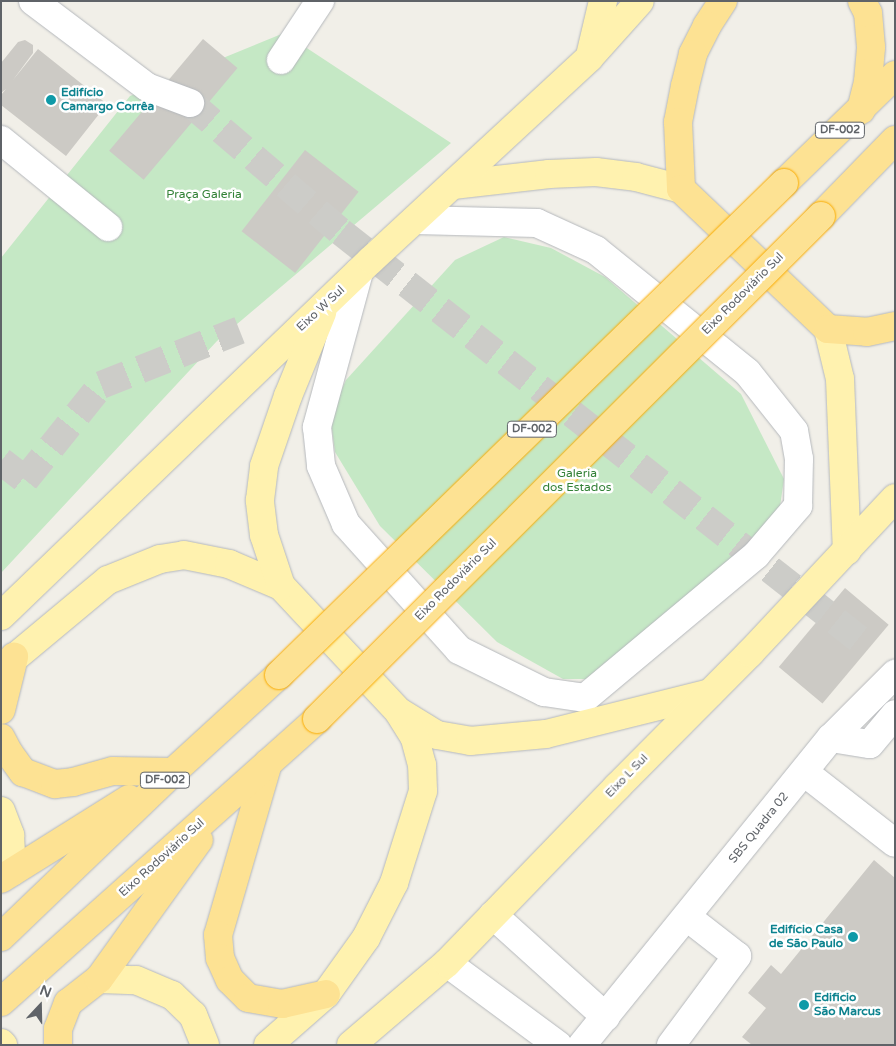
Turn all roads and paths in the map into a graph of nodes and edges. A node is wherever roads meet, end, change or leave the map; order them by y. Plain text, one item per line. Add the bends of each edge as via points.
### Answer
1 (33, 1) edge
2 (320, 1) edge
3 (603, 1) edge
4 (640, 1) edge
5 (723, 1) edge
6 (862, 1) edge
7 (589, 58) junction
8 (281, 60) dead end
9 (895, 75) edge
10 (190, 103) tunnel mouth
11 (861, 110) junction
12 (1, 140) edge
13 (894, 141) edge
14 (454, 185) junction
15 (681, 189) junction
16 (415, 220) junction
17 (108, 227) dead end
18 (359, 272) junction
19 (327, 303) junction
20 (895, 326) edge
21 (828, 329) junction
22 (895, 498) edge
23 (847, 551) junction
24 (281, 586) junction
25 (1, 616) edge
26 (8, 663) edge
27 (895, 674) edge
28 (710, 692) junction
29 (1, 710) edge
30 (400, 712) junction
31 (890, 731) edge
32 (1, 738) edge
33 (831, 738) junction
34 (268, 763) junction
35 (173, 772) junction
36 (804, 772) junction
37 (228, 800) junction
38 (1, 811) edge
39 (895, 843) edge
40 (6, 876) edge
41 (493, 915) junction
42 (687, 917) junction
43 (1, 937) edge
44 (447, 963) junction
45 (99, 979) junction
46 (326, 994) junction
47 (1, 1002) edge
48 (606, 1017) junction
49 (58, 1045) edge
50 (206, 1045) edge
51 (268, 1045) edge
52 (351, 1045) edge
53 (558, 1045) edge
54 (582, 1045) edge
55 (671, 1045) edge

1 - 10 street via 148,87
2 - 8 street
3 - 7 main road
4 - 7 main road, Eixo W Sul
5 - 15 highway via 693,54 685,86 678,122
6 - 11 highway via 868,13 871,47 868,82
7 - 14 main road, Eixo W Sul
9 - 11 highway, DF-002
11 - 35 highway, DF-002, bridge via 279,675
12 - 17 street
13 - 34 highway, Eixo Rodoviário Sul, bridge via 317,719
14 - 15 main road via 596,172 636,177
14 - 16 main road, Eixo W Sul
15 - 21 highway
16 - 18 main road, Eixo W Sul
16 - 18 street via 537,223 596,250 747,372 794,432 798,459 798,506 756,555 585,698 544,692 459,650 346,524 321,466 317,427
18 - 19 main road, Eixo W Sul
19 - 24 main road via 288,396 264,466 260,500 264,535
19 - 25 main road, Eixo W Sul
20 - 21 highway via 867,332
21 - 23 main road via 840,379
22 - 23 main road, Eixo L Sul
23 - 28 main road, Eixo L Sul
24 - 26 main road via 229,564 184,556 160,559 108,580
24 - 30 main road
26 - 29 highway
27 - 33 street, SBS Quadra 02
28 - 30 main road via 546,734 470,741 437,735
28 - 41 main road, Eixo L Sul
30 - 46 main road via 415,738 424,792 394,883 366,938
31 - 33 street via 870,744
32 - 35 highway via 23,772 54,784 113,772
33 - 36 street, SBS Quadra 02
34 - 37 highway, Eixo Rodoviário Sul
34 - 46 highway via 218,935 220,958 230,980 248,998 282,1004
35 - 40 highway
35 - 43 highway, DF-002
36 - 39 street
36 - 42 street, SBS Quadra 02
37 - 45 highway
37 - 47 highway, Eixo Rodoviário Sul
38 - 40 main road via 10,835
41 - 44 main road, Eixo L Sul
41 - 48 street
42 - 48 street, SBS Quadra 02
42 - 55 street via 737,956
44 - 52 main road, Eixo L Sul
44 - 53 street
45 - 49 highway via 68,1003 58,1029
45 - 50 main road via 136,980 172,995 194,1016
46 - 51 main road
48 - 54 street, SBS Quadra 02

